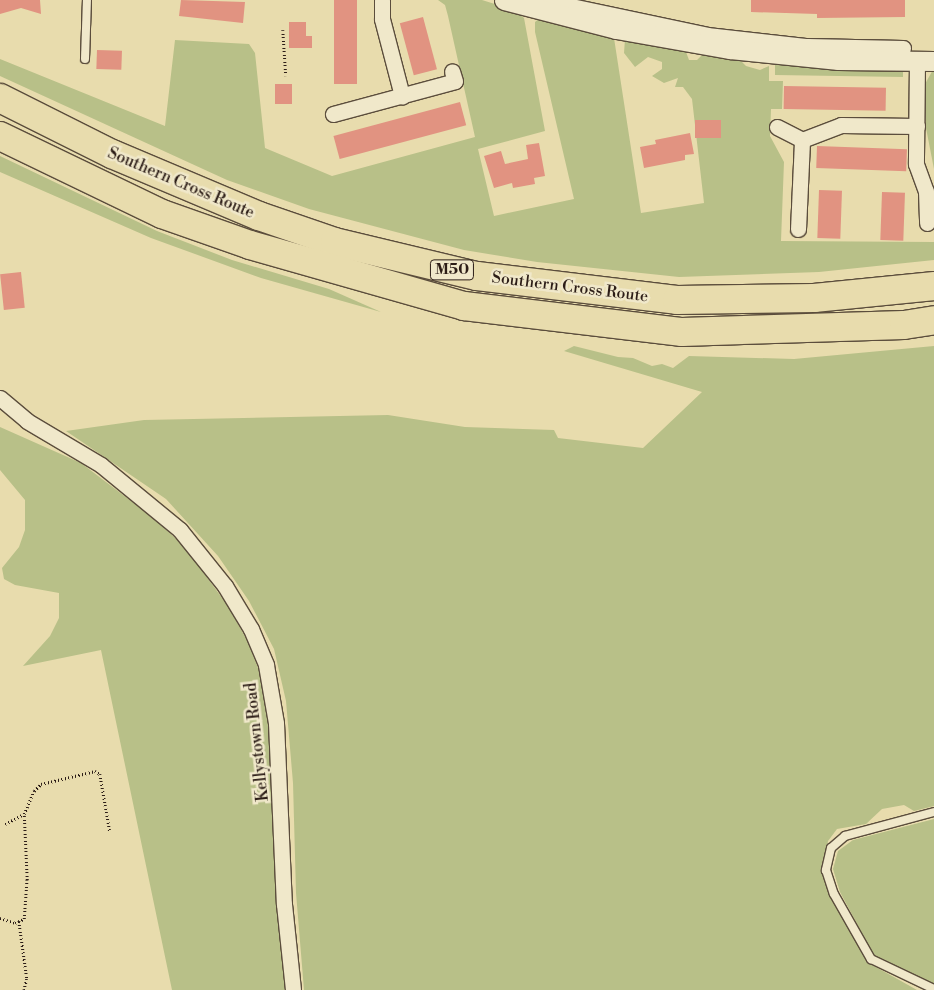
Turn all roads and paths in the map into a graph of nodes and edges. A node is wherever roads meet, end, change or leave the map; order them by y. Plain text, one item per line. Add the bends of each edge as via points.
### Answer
1 (87, 0) edge
2 (382, 0) edge
3 (543, 0) edge
4 (509, 1) edge
5 (567, 12) junction
6 (283, 30) dead end
7 (903, 48) dead end
8 (838, 54) junction
9 (85, 59) dead end
10 (925, 61) edge
11 (452, 71) dead end
12 (286, 76) dead end
13 (402, 96) junction
14 (0, 98) edge
15 (333, 114) dead end
16 (917, 126) junction
17 (777, 127) dead end
18 (0, 136) edge
19 (802, 140) junction
20 (927, 223) dead end
21 (798, 228) dead end
22 (934, 286) edge
23 (934, 320) edge
24 (0, 398) edge
25 (934, 812) edge
26 (24, 814) junction
27 (5, 824) dead end
28 (110, 832) dead end
29 (0, 918) edge
30 (19, 921) junction
31 (24, 990) edge
32 (293, 990) edge
33 (934, 990) edge

1 - 9 lane
2 - 13 street via 382,19
3 - 5 street
4 - 5 street
5 - 8 street via 706,40
6 - 12 path
7 - 8 street
8 - 10 street
10 - 16 street
11 - 13 street via 455,82
13 - 15 street
14 - 22 highway, Southern Cross Route / M50 via 112,154 259,216 335,242 477,276 584,291 706,300 814,298
16 - 19 street via 841,125
16 - 20 street via 916,164 926,191
17 - 19 street
18 - 23 highway, Southern Cross Route / M50 via 162,214 250,245 464,306 682,332 904,325
19 - 21 street
24 - 32 street, Kellystown Road via 27,421 101,465 180,530 225,586 251,629 266,665 276,723 284,904
25 - 33 lane via 845,836 831,848 826,870 834,894 870,959
26 - 27 path
26 - 28 path via 34,791 41,784 95,771 100,774
26 - 30 path via 26,907 24,918
29 - 30 path via 6,922
30 - 31 path via 28,979

